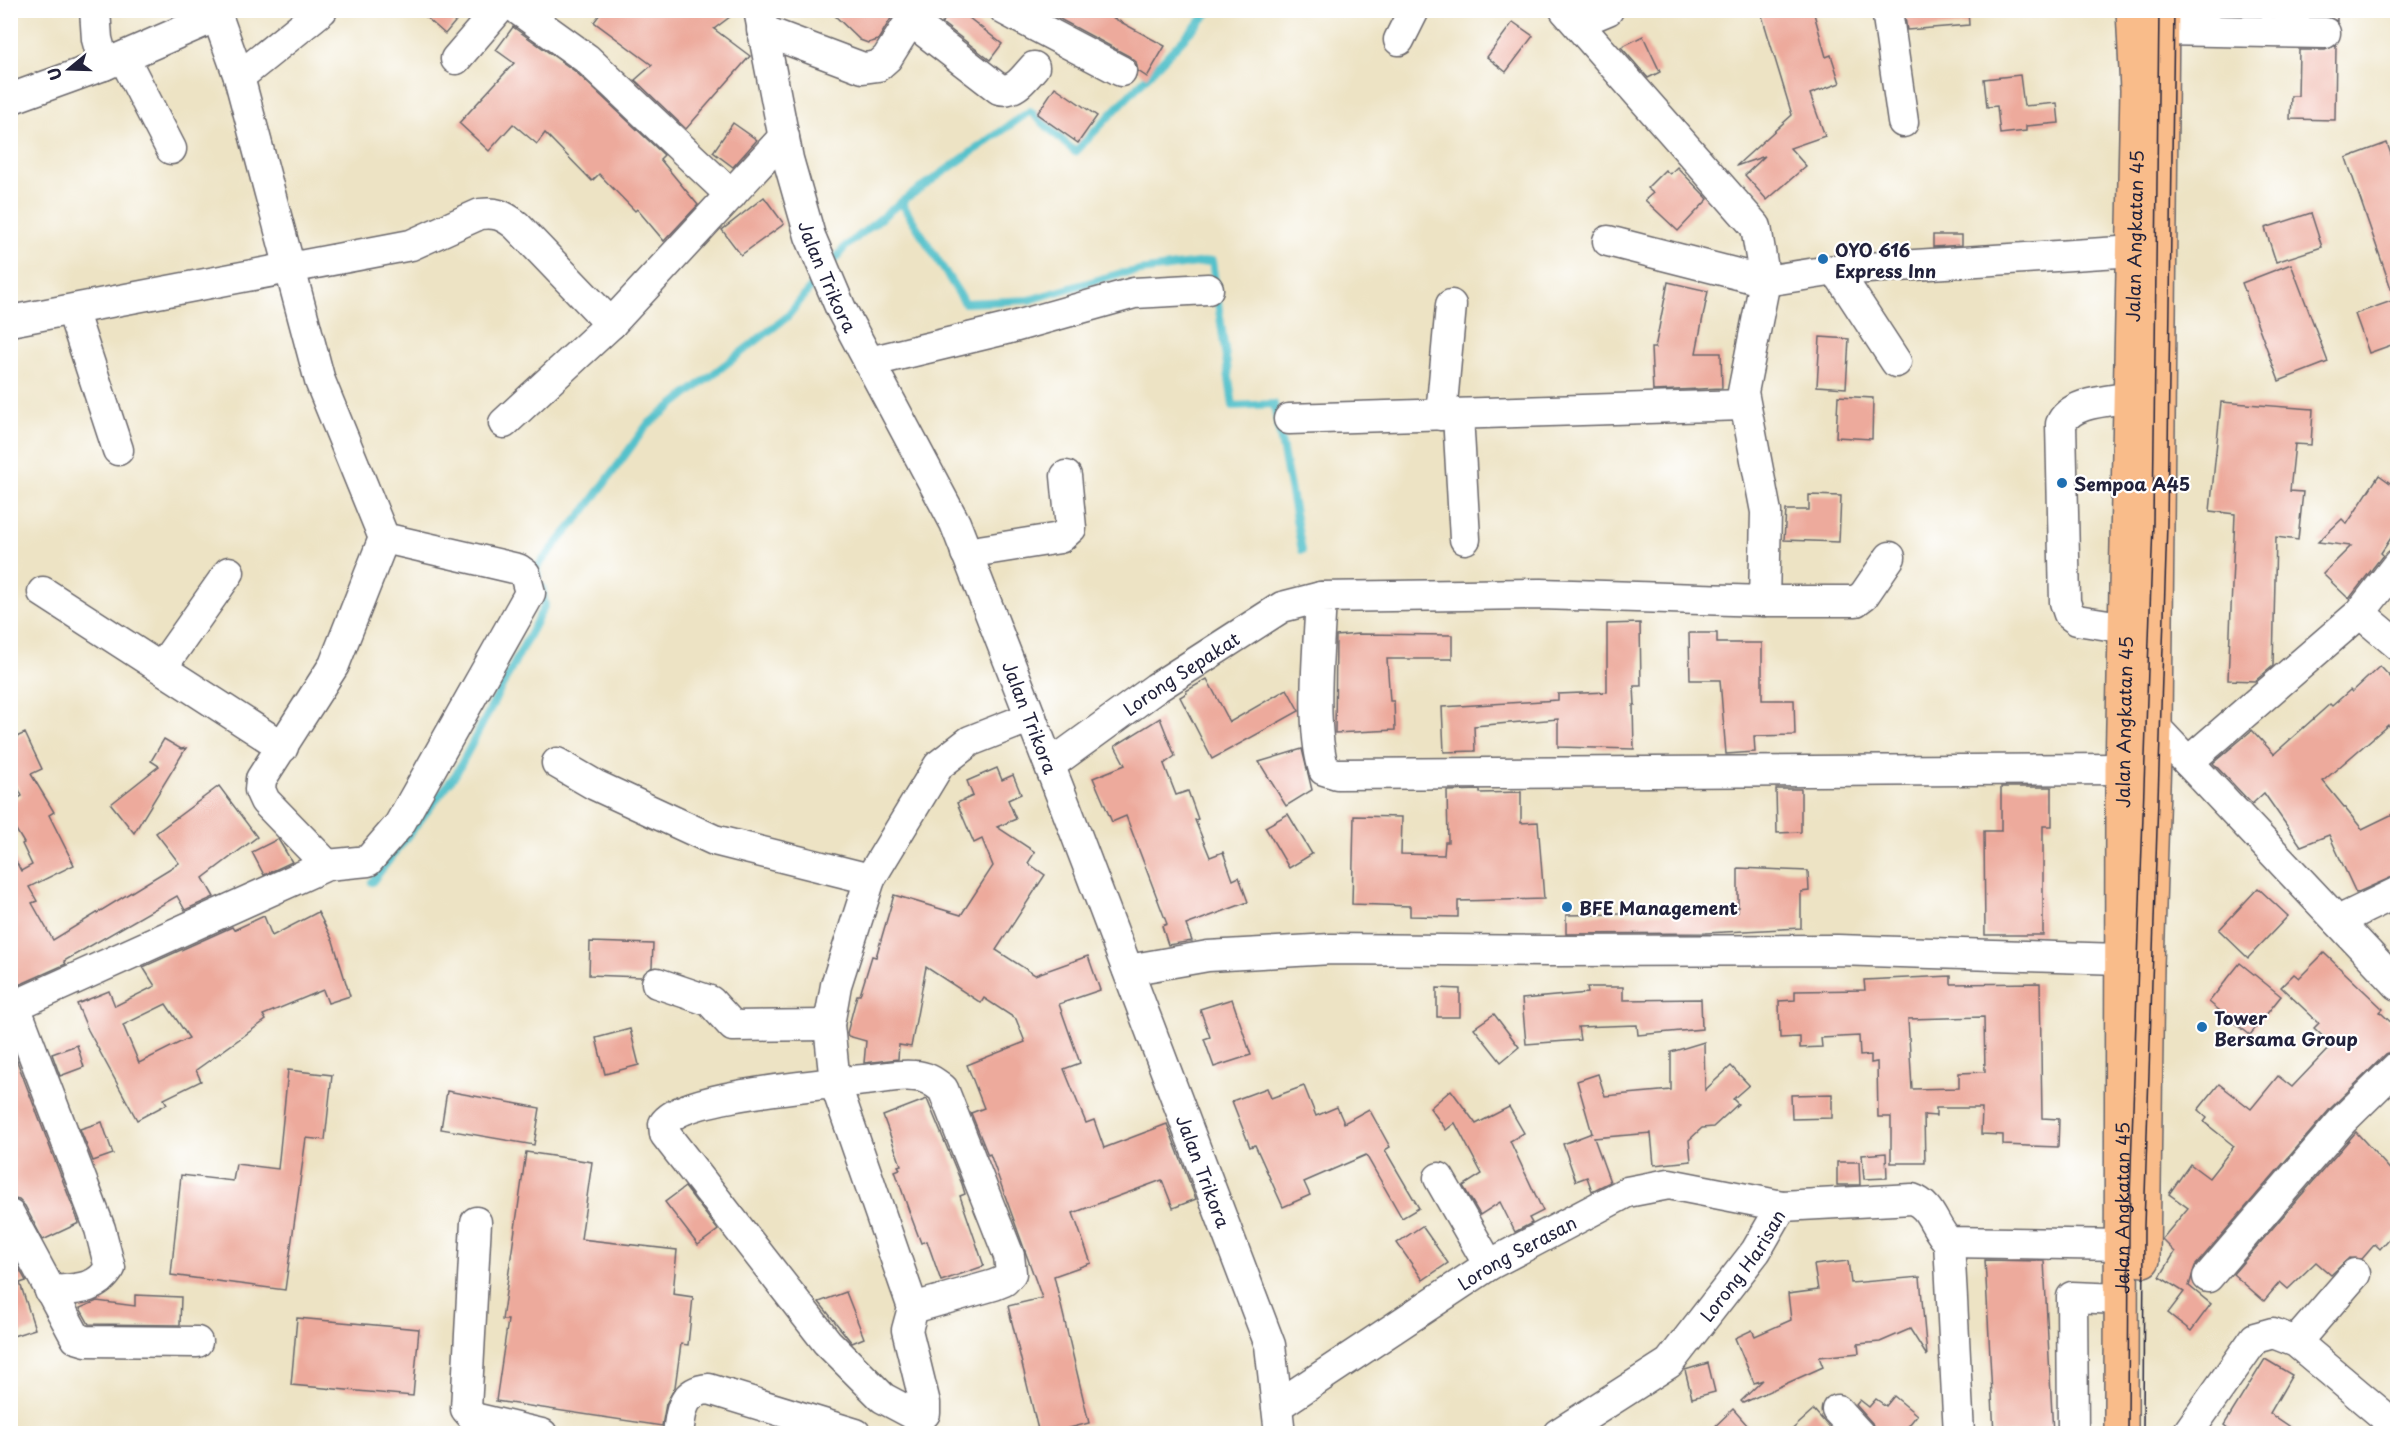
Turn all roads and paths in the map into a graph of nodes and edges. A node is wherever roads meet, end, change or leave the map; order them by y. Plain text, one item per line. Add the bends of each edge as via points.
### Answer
1 (95, 10) edge
2 (322, 10) edge
3 (498, 10) edge
4 (519, 10) edge
5 (1005, 10) edge
6 (1414, 10) edge
7 (1608, 10) edge
8 (1887, 10) edge
9 (2133, 10) edge
10 (216, 13) edge
11 (914, 16) edge
12 (1571, 17) edge
13 (761, 20) edge
14 (2162, 20) edge
15 (2325, 33) dead end
16 (1399, 40) dead end
17 (456, 59) dead end
18 (114, 61) junction
19 (1034, 67) dead end
20 (1121, 71) dead end
21 (239, 77) junction
22 (10, 99) edge
23 (1903, 122) dead end
24 (784, 137) junction
25 (171, 150) dead end
26 (731, 195) junction
27 (1608, 241) dead end
28 (2135, 250) junction
29 (291, 266) junction
30 (1836, 270) junction
31 (1765, 281) junction
32 (1208, 290) dead end
33 (1451, 305) dead end
34 (72, 310) junction
35 (10, 321) edge
36 (611, 324) junction
37 (869, 362) junction
38 (1896, 362) dead end
39 (2132, 397) junction
40 (1744, 405) junction
41 (1449, 415) junction
42 (1289, 418) dead end
43 (504, 423) dead end
44 (118, 450) dead end
45 (1066, 476) dead end
46 (384, 538) junction
47 (1465, 539) dead end
48 (966, 553) junction
49 (1890, 557) dead end
50 (2397, 564) edge
51 (229, 572) dead end
52 (43, 592) dead end
53 (1322, 597) junction
54 (1764, 601) junction
55 (2360, 613) junction
56 (2127, 628) junction
57 (2397, 645) edge
58 (162, 667) junction
59 (1031, 717) junction
60 (2155, 726) junction
61 (284, 747) junction
62 (2188, 762) junction
63 (557, 763) dead end
64 (1050, 765) junction
65 (2122, 769) junction
66 (327, 865) junction
67 (870, 879) junction
68 (2397, 892) edge
69 (2338, 921) junction
70 (2120, 959) junction
71 (1128, 970) junction
72 (657, 983) dead end
73 (2397, 985) edge
74 (13, 1007) edge
75 (829, 1025) junction
76 (2397, 1066) edge
77 (835, 1083) junction
78 (1439, 1178) dead end
79 (1782, 1206) junction
80 (10, 1215) edge
81 (476, 1222) dead end
82 (1949, 1242) junction
83 (2121, 1245) junction
84 (1490, 1265) junction
85 (2355, 1274) dead end
86 (2208, 1277) dead end
87 (50, 1291) junction
88 (2121, 1299) junction
89 (913, 1308) junction
90 (197, 1342) dead end
91 (2296, 1342) junction
92 (1837, 1410) dead end
93 (1279, 1420) edge
94 (2397, 1428) edge
95 (542, 1434) edge
96 (678, 1434) edge
97 (856, 1434) edge
98 (1558, 1434) edge
99 (1859, 1434) edge
100 (1959, 1434) edge
101 (2073, 1434) edge
102 (2121, 1434) edge
103 (2141, 1434) edge
104 (2187, 1434) edge

1 - 18 street via 97,39
2 - 21 street
3 - 17 street
4 - 26 street via 587,59
5 - 20 street
6 - 16 street
7 - 12 street
8 - 23 street
9 - 28 main road, Jalan Angkatan 45 via 2137,90
10 - 18 street
10 - 21 street
11 - 13 street via 887,58 878,66 863,68
11 - 19 street via 999,89 1014,88
12 - 31 street via 1756,227
13 - 24 street, Jalan Trikora
14 - 15 street
14 - 60 main road, Jalan Angkatan 45
18 - 22 street
18 - 25 street
21 - 29 street
24 - 26 street
24 - 37 street, Jalan Trikora via 810,236
26 - 36 street
27 - 31 street
28 - 30 street
28 - 39 main road, Jalan Angkatan 45
29 - 34 street
29 - 36 street via 411,245 480,214 492,213 503,215 516,225
29 - 46 street via 320,381
30 - 31 street
30 - 38 street
31 - 40 street via 1743,392
32 - 37 street via 1134,293
33 - 41 street
34 - 35 street
34 - 44 street
36 - 43 street
37 - 48 street, Jalan Trikora via 955,523
39 - 56 main road, Jalan Angkatan 45
39 - 56 street via 2087,405 2067,415 2061,424 2067,608 2077,620
40 - 41 street
40 - 54 street via 1766,512
41 - 42 street
41 - 47 street
45 - 48 street via 1071,528 1067,534
46 - 61 street via 334,665
46 - 66 street via 518,569 525,574 530,593 399,825 368,861
48 - 59 street, Jalan Trikora
49 - 54 street, Lorong Sepakat via 1856,601
50 - 55 street
51 - 58 street
52 - 58 street
53 - 54 street, Lorong Sepakat via 1541,594
53 - 64 street, Lorong Sepakat via 1282,607 1156,688
53 - 65 street via 1317,689 1320,757 1324,770 1337,774
55 - 57 street
55 - 62 street
56 - 65 main road, Jalan Angkatan 45
58 - 61 street
59 - 64 street, Jalan Trikora
59 - 67 street via 970,741 939,765
60 - 62 street
60 - 103 main road, Jalan Angkatan 45 via 2147,965
61 - 66 street via 261,779 262,795
62 - 69 street
63 - 67 street via 714,840
64 - 71 street, Jalan Trikora
65 - 70 main road, Jalan Angkatan 45
66 - 74 street
67 - 75 street via 836,984
68 - 69 street
69 - 73 street
70 - 71 street via 1837,950 1331,949 1208,956
70 - 83 main road, Jalan Angkatan 45
71 - 93 street, Jalan Trikora via 1270,1345
72 - 75 street via 710,1001 733,1026
74 - 87 street via 100,1228 110,1268 103,1280 89,1288
75 - 77 street
76 - 86 street via 2343,1120
77 - 89 street
77 - 89 street via 914,1076 929,1079 943,1089 1009,1256 1011,1273 1004,1281
77 - 89 street via 755,1091 690,1110 666,1120 665,1134 827,1342 883,1398 920,1416 925,1413 925,1403 907,1330
78 - 84 street
79 - 82 street, Lorong Harisan via 1912,1199 1929,1209
79 - 84 street, Lorong Serasan via 1669,1184 1627,1192
79 - 98 street, Lorong Harisan via 1756,1251 1669,1363
80 - 87 street
81 - 95 street via 466,1410 474,1418
82 - 83 street
82 - 100 street
83 - 88 main road, Jalan Angkatan 45
84 - 93 street, Lorong Serasan
85 - 91 street
87 - 90 street via 72,1334 80,1340
88 - 101 street via 2072,1297
88 - 102 main road, Jalan Angkatan 45
91 - 94 street
91 - 104 street via 2273,1333 2255,1338
92 - 99 street
96 - 97 street via 681,1406 696,1392 709,1389

